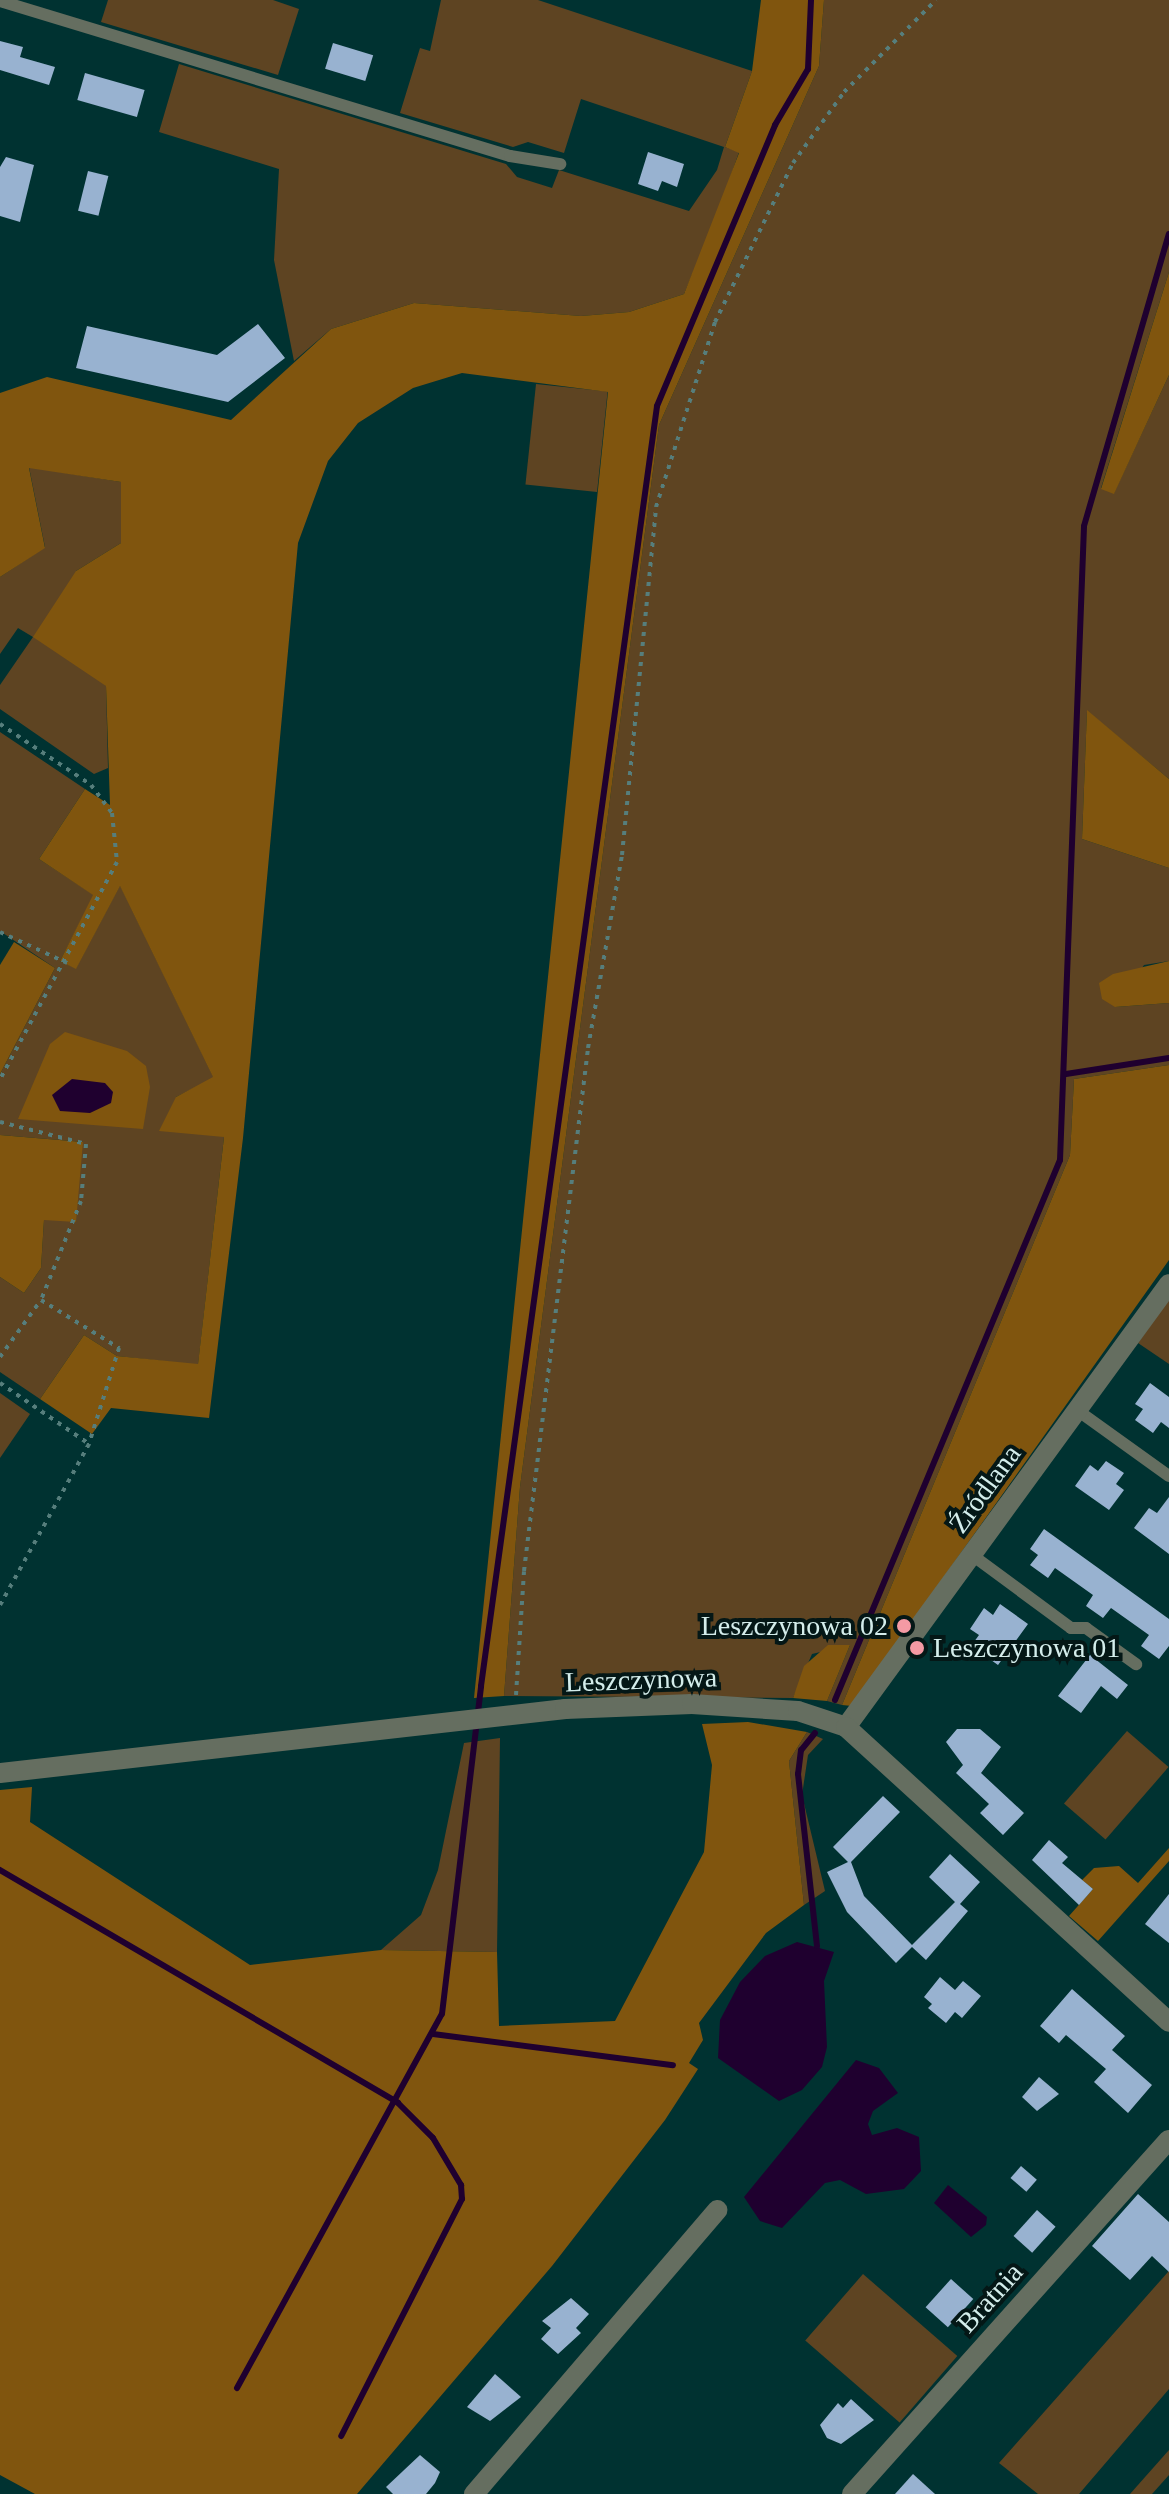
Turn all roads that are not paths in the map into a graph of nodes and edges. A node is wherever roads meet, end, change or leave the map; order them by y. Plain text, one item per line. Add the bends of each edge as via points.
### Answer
1 (0, 1) edge
2 (560, 164) dead end
3 (1169, 1284) edge
4 (1077, 1410) junction
5 (1169, 1476) edge
6 (972, 1555) junction
7 (1136, 1664) dead end
8 (846, 1727) junction
9 (0, 1773) edge
10 (1169, 2022) edge
11 (1169, 2140) edge
12 (717, 2210) dead end
13 (474, 2494) edge
14 (852, 2494) edge

1 - 2 lane via 510,156
3 - 4 street, Źródlana
4 - 5 lane
4 - 6 street, Źródlana
6 - 7 lane via 1071,1628 1086,1628
6 - 8 street, Źródlana
8 - 9 street, Leszczynowa via 768,1707 692,1704 508,1714
8 - 10 street, Leszczynowa
11 - 14 street, Bratnia
12 - 13 street

